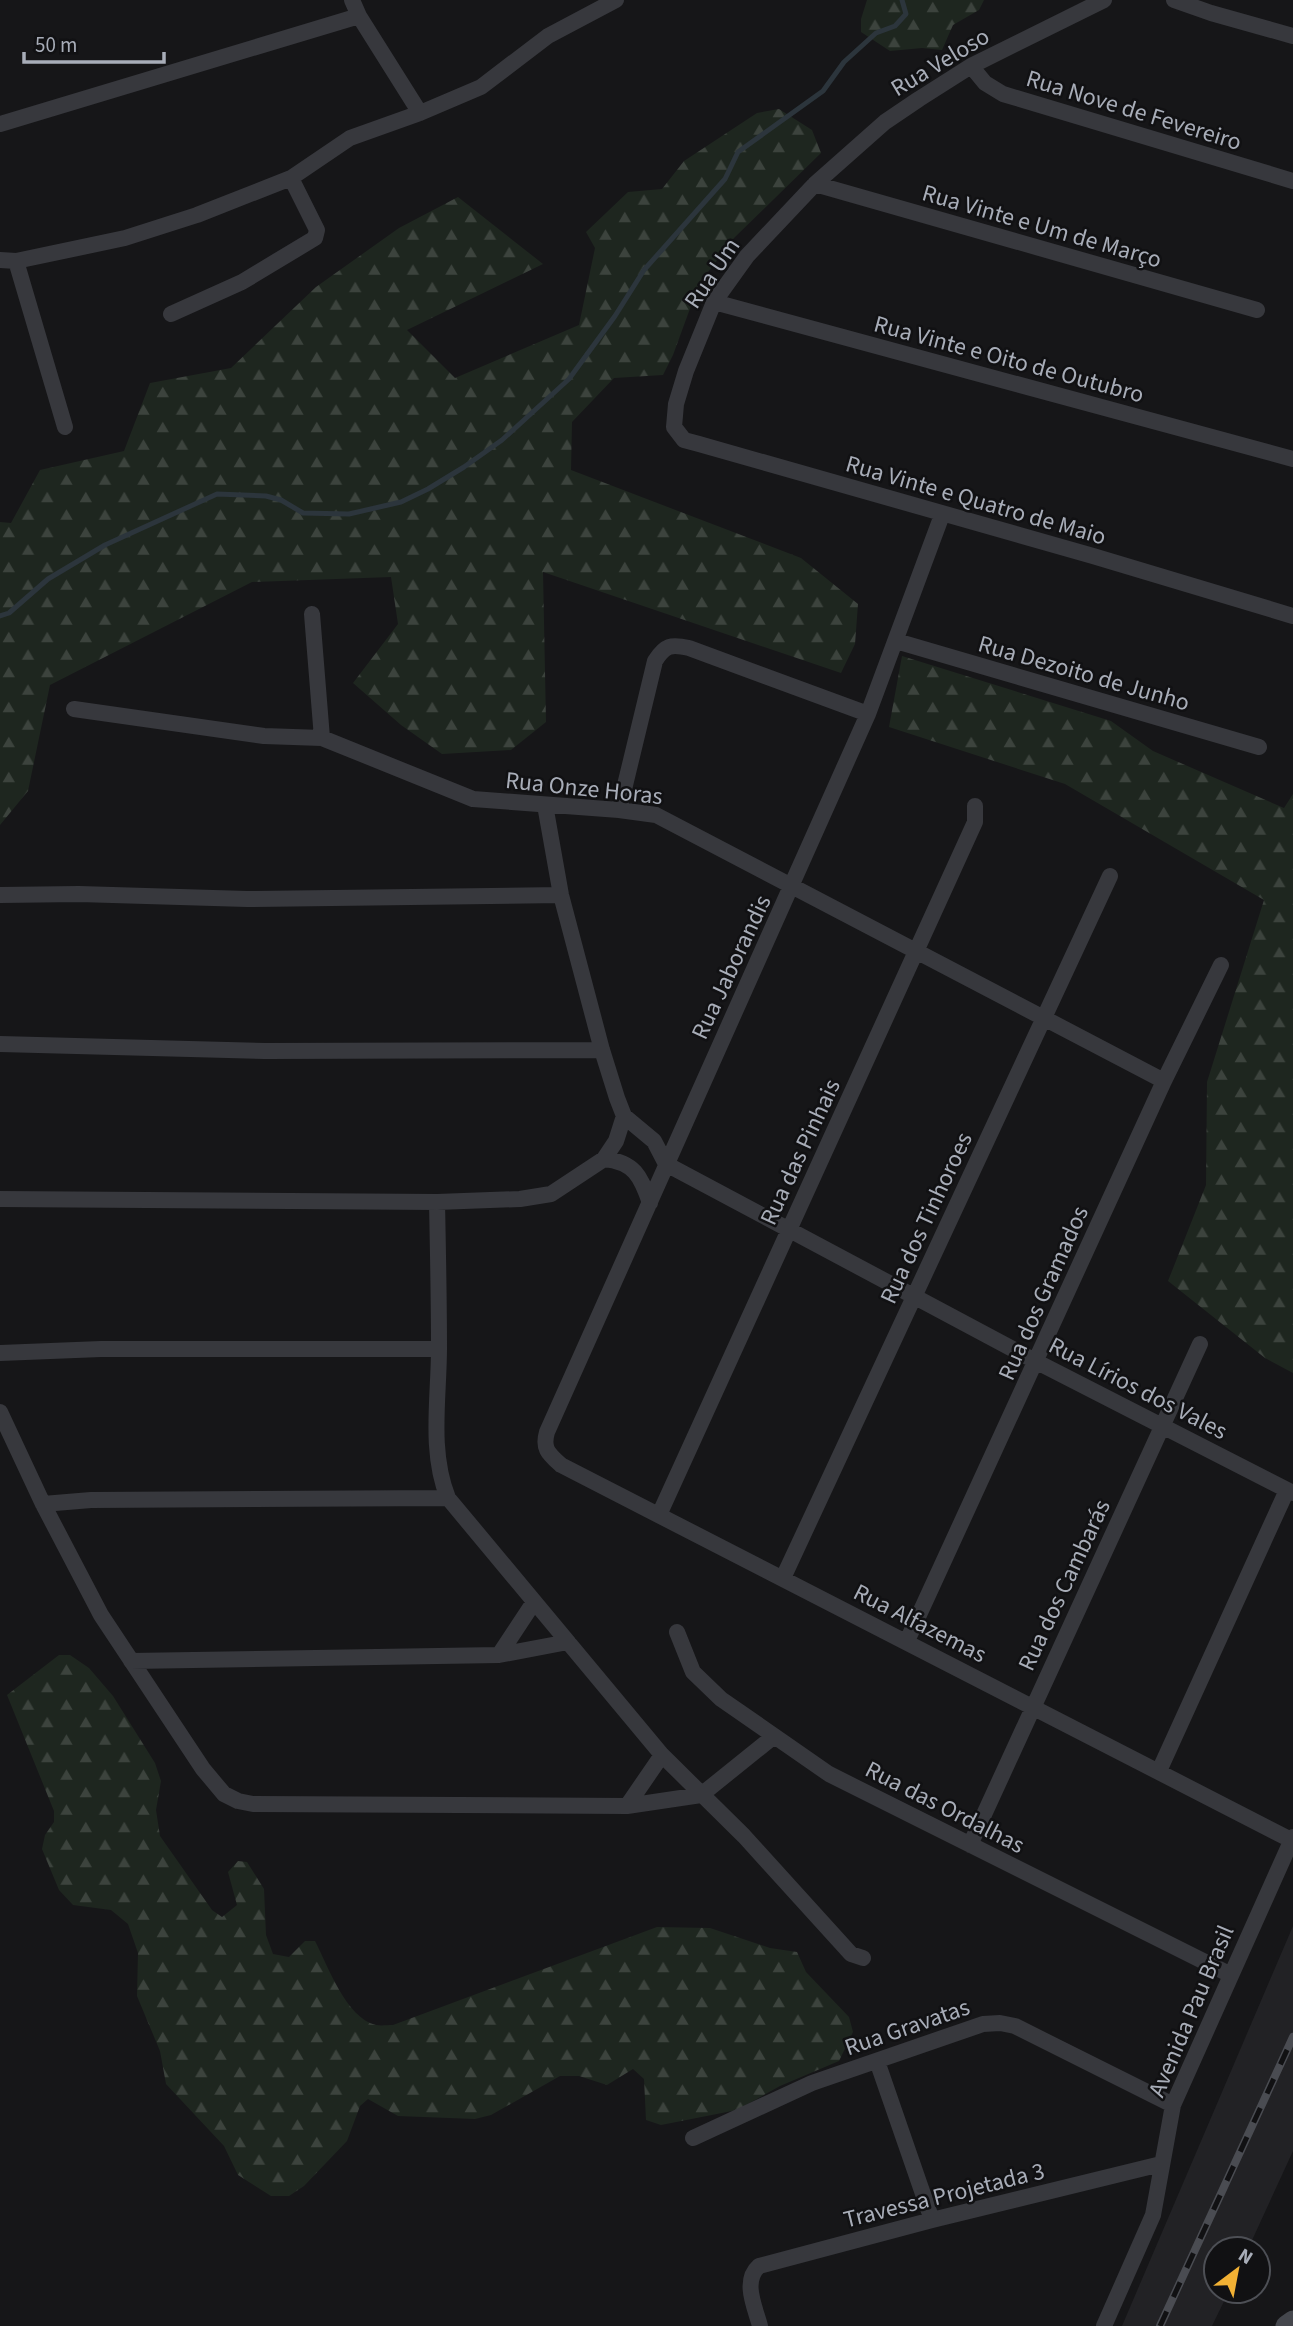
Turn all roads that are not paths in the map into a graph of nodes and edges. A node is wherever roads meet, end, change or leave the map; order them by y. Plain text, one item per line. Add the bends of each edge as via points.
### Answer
1 (352, 0) edge
2 (616, 0) edge
3 (1104, 0) edge
4 (1174, 0) edge
5 (359, 16) junction
6 (1293, 36) edge
7 (971, 66) junction
8 (420, 113) junction
9 (0, 124) edge
10 (291, 177) junction
11 (1293, 181) edge
12 (815, 184) junction
13 (8, 261) edge
14 (714, 302) junction
15 (1257, 310) dead end
16 (171, 314) dead end
17 (676, 404) joint
18 (65, 427) dead end
19 (1293, 459) edge
20 (942, 515) junction
21 (313, 614) dead end
22 (1293, 616) edge
23 (896, 641) junction
24 (74, 709) dead end
25 (868, 714) junction
26 (322, 738) junction
27 (1259, 747) dead end
28 (545, 805) junction
29 (975, 806) dead end
30 (619, 810) junction
31 (1110, 876) dead end
32 (793, 885) junction
33 (0, 895) edge
34 (561, 895) junction
35 (917, 950) junction
36 (1221, 965) dead end
37 (1044, 1018) junction
38 (0, 1044) edge
39 (602, 1051) junction
40 (1164, 1081) junction
41 (624, 1116) junction
42 (604, 1159) junction
43 (666, 1164) junction
44 (0, 1199) edge
45 (437, 1202) junction
46 (650, 1203) junction
47 (790, 1230) junction
48 (914, 1296) junction
49 (1200, 1343) dead end
50 (439, 1349) junction
51 (0, 1353) edge
52 (1037, 1362) junction
53 (0, 1412) edge
54 (1162, 1426) junction
55 (547, 1432) joint
56 (1290, 1492) edge
57 (448, 1498) junction
58 (43, 1504) junction
59 (659, 1515) junction
60 (783, 1578) junction
61 (534, 1602) junction
62 (677, 1632) dead end
63 (568, 1642) junction
64 (906, 1642) junction
65 (499, 1655) junction
66 (131, 1661) junction
67 (1034, 1707) junction
68 (773, 1737) junction
69 (663, 1755) junction
70 (1159, 1771) junction
71 (701, 1795) junction
72 (627, 1807) junction
73 (1293, 1839) edge
74 (970, 1845) junction
75 (863, 1958) dead end
76 (1231, 1975) junction
77 (877, 2061) junction
78 (1173, 2105) junction
79 (693, 2138) dead end
80 (1161, 2164) junction
81 (932, 2220) junction
82 (1293, 2321) edge
83 (760, 2326) edge
84 (1104, 2326) edge
85 (1286, 2326) edge

1 - 5 street
2 - 8 street via 548,36 481,87
3 - 7 street, Rua Veloso
4 - 6 street
5 - 8 street
5 - 9 street
7 - 11 street, Rua Nove de Fevereiro via 985,83 1003,94
7 - 12 street, Rua Veloso via 885,122
8 - 10 street via 350,138
10 - 13 street via 125,238
10 - 16 street via 317,230 315,238 242,282
12 - 14 street, Rua Um via 747,256
12 - 15 street, Rua Vinte e Um de Março
13 - 18 street
14 - 17 street, Rua Um
14 - 19 street, Rua Vinte e Oito de Outubro
17 - 20 street, Rua Vinte e Quatro de Maio via 674,427 684,439
20 - 22 street, Rua Vinte e Quatro de Maio
20 - 23 street, Rua Jaborandis
21 - 26 street
23 - 25 street, Rua Jaborandis
23 - 27 street, Rua Dezoito de Junho
24 - 26 street, Rua Onze Horas via 264,736
25 - 30 street via 689,648 666,647 655,661
25 - 32 street, Rua Jaborandis
26 - 28 street, Rua Onze Horas via 473,799
28 - 30 street, Rua Onze Horas
28 - 34 street
29 - 35 street, Rua das Pinhais via 975,822
30 - 32 street, Rua Onze Horas via 670,820
31 - 37 street, Rua dos Tinhoroes
32 - 35 street, Rua Onze Horas
32 - 43 street, Rua Jaborandis
33 - 34 street via 247,899
34 - 39 street
35 - 37 street, Rua Onze Horas
35 - 47 street, Rua das Pinhais
36 - 40 street, Rua dos Gramados
37 - 40 street, Rua Onze Horas
37 - 48 street, Rua dos Tinhoroes
38 - 39 street via 265,1051
39 - 41 street
40 - 52 street, Rua dos Gramados
41 - 42 street
41 - 43 street via 654,1141
42 - 45 street via 551,1194
42 - 46 street via 634,1170
43 - 46 street, Rua Jaborandis
43 - 47 street, Rua Lírios dos Vales
44 - 45 street
45 - 50 street
46 - 55 street, Rua Jaborandis
47 - 48 street, Rua Lírios dos Vales
47 - 59 street, Rua das Pinhais
48 - 52 street, Rua Lírios dos Vales
48 - 60 street, Rua dos Tinhoroes
49 - 54 street, Rua dos Cambarás
50 - 51 street
50 - 57 street via 437,1457
52 - 54 street, Rua Lírios dos Vales
52 - 64 street, Rua dos Gramados
53 - 58 street
54 - 56 street, Rua Lírios dos Vales
54 - 67 street, Rua dos Cambarás
55 - 59 street, Rua Alfazemas via 545,1450 561,1465
56 - 70 street
57 - 58 street
57 - 61 street
58 - 66 street via 101,1615
59 - 60 street, Rua Alfazemas
60 - 64 street, Rua Alfazemas
61 - 63 street
61 - 65 street
62 - 68 street, Rua das Ordalhas via 693,1672
63 - 65 street
63 - 69 street
64 - 67 street, Rua Alfazemas
65 - 66 street
66 - 72 street via 203,1769 224,1794 238,1801
67 - 70 street, Rua Alfazemas
67 - 74 street, Rua dos Cambarás
68 - 71 street
68 - 74 street, Rua das Ordalhas via 829,1774
69 - 71 street
69 - 72 street
70 - 73 street, Rua Alfazemas
71 - 72 street
71 - 75 street via 851,1954
73 - 76 street, Avenida Pau Brasil
74 - 76 street, Rua das Ordalhas
76 - 78 street, Avenida Pau Brasil
77 - 78 street, Rua Gravatas via 1000,2022
77 - 79 street, Rua Gravatas via 812,2083
77 - 81 street
78 - 80 street, Avenida Pau Brasil
80 - 81 street, Travessa Projetada 3
80 - 84 street, Avenida Pau Brasil via 1153,2215
81 - 83 street, Travessa Projetada 3 via 759,2266 750,2284
82 - 85 street

